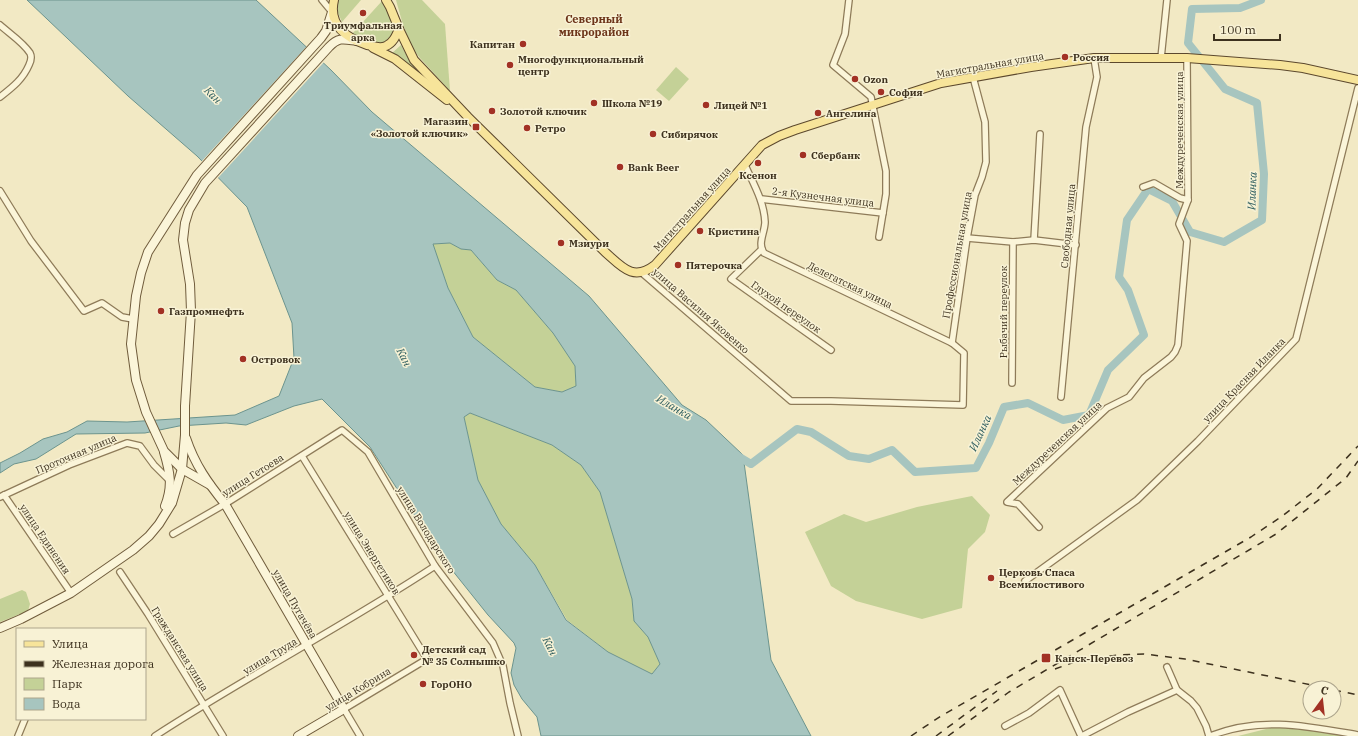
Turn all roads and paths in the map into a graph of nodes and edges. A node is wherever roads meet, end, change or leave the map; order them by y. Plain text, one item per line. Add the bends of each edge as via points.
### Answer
1 (322, 0) edge
2 (334, 0) edge
3 (849, 0) edge
4 (1167, 0) edge
5 (389, 2) edge
6 (332, 12) junction
7 (0, 25) edge
8 (399, 29) junction
9 (356, 41) junction
10 (365, 44) junction
11 (1094, 58) junction
12 (1161, 58) junction
13 (1189, 59) junction
14 (973, 77) junction
15 (1358, 80) edge
16 (1358, 88) edge
17 (0, 96) edge
18 (873, 105) junction
19 (468, 117) junction
20 (1040, 134) dead end
21 (745, 165) junction
22 (1143, 187) dead end
23 (0, 191) edge
24 (761, 199) junction
25 (1188, 200) junction
26 (883, 213) junction
27 (878, 237) dead end
28 (967, 238) junction
29 (1034, 240) junction
30 (1013, 242) junction
31 (1076, 245) junction
32 (762, 249) junction
33 (642, 273) junction
34 (133, 319) junction
35 (952, 343) junction
36 (831, 350) dead end
37 (1012, 382) dead end
38 (1061, 397) dead end
39 (963, 405) joint
40 (342, 430) joint
41 (185, 435) junction
42 (164, 451) junction
43 (302, 456) junction
44 (182, 469) junction
45 (171, 481) junction
46 (210, 485) junction
47 (2, 496) edge
48 (225, 504) junction
49 (1039, 527) dead end
50 (152, 532) junction
51 (173, 534) dead end
52 (435, 566) junction
53 (120, 572) dead end
54 (1025, 581) dead end
55 (71, 592) junction
56 (388, 597) junction
57 (0, 628) edge
58 (307, 644) junction
59 (427, 659) joint
60 (1167, 667) dead end
61 (1176, 690) junction
62 (204, 705) junction
63 (344, 709) junction
64 (25, 720) edge
65 (1005, 726) dead end
66 (1358, 735) edge
67 (18, 736) edge
68 (155, 736) edge
69 (223, 736) edge
70 (298, 736) edge
71 (360, 736) edge
72 (518, 736) edge
73 (1082, 736) edge
74 (1209, 736) edge

1 - 6 street
2 - 6 main road
3 - 18 street via 845,34 833,65 871,97
4 - 12 street
5 - 8 main road, улица Василия Яковенко
6 - 9 main road via 339,28
6 - 34 main road via 321,38 197,175 148,252
7 - 17 street via 31,54 25,74 16,85
8 - 10 main road via 394,40 385,47
8 - 19 main road, улица Василия Яковенко via 414,60
9 - 10 main road
9 - 41 main road via 342,39 330,46 206,183 189,210 183,240 190,284 191,311
10 - 19 main road via 395,59
11 - 12 main road, Магистральная улица
11 - 14 main road, Магистральная улица
11 - 31 street, Свободная улица via 1097,77 1086,128
12 - 13 main road, Магистральная улица
13 - 15 main road, Магистральная улица via 1291,66
13 - 25 street, Междуреченская улица
14 - 18 main road, Магистральная улица via 941,83
14 - 28 street, Профессиональная улица via 985,122 986,162 975,195
16 - 54 street, улица Красная Иланка via 1296,339 1137,500
18 - 21 main road, Магистральная улица via 780,136 762,145
18 - 26 street via 886,172
19 - 33 main road, улица Василия Яковенко via 610,256 626,270
20 - 29 street
21 - 24 street
21 - 33 main road, Магистральная улица via 655,265
22 - 25 street, Междуреченская улица via 1154,183
23 - 34 street via 31,241 84,311 102,304 122,317
24 - 26 street, 2-я Кузнечная улица
24 - 32 street via 765,224
25 - 49 street, Междуреченская улица via 1179,224 1187,241 1178,345 1175,352 1144,378 1129,397 1107,408 1007,502 1018,504
26 - 27 street
28 - 30 street
28 - 35 street, Профессиональная улица
29 - 30 street
29 - 31 street
30 - 37 street, Рыбачий переулок
31 - 38 street, Свободная улица
32 - 35 street, Делегатская улица via 846,293
32 - 36 street, Глухой переулок via 731,279
33 - 39 street, улица Василия Яковенко via 791,401
34 - 42 main road via 131,344 136,380 146,412
35 - 39 street, Делегатская улица via 964,353
40 - 43 street, улица Гетоева
40 - 52 street, улица Володарского via 368,452
41 - 44 main road
41 - 46 main road, улица Пугачёва via 192,456
42 - 44 main road
42 - 45 main road
43 - 48 street, улица Гетоева
43 - 56 street, улица Энергетиков
44 - 46 main road
44 - 50 main road via 172,503
45 - 47 street, Проточная улица via 154,465 140,446 127,443 69,465
45 - 50 main road via 168,499
46 - 48 main road, улица Пугачёва
47 - 55 street, улица Единения
48 - 51 street, улица Гетоева
48 - 58 main road, улица Пугачёва
50 - 55 main road via 129,553
52 - 56 street, улица Труда
52 - 72 street, улица Володарского via 493,643 503,666
53 - 62 street, Гражданская улица
55 - 57 main road
56 - 58 street, улица Труда
56 - 59 street, улица Энергетиков
58 - 62 street, улица Труда
58 - 63 main road, улица Пугачёва
59 - 63 street, улица Кобрина
60 - 61 street
61 - 73 street
61 - 74 street via 1197,708
62 - 68 street, улица Труда
62 - 69 street, Гражданская улица
63 - 70 main road, улица Кобрина
63 - 71 street, улица Пугачёва
64 - 67 street
65 - 73 street via 1029,713 1060,690
66 - 74 street via 1274,723 1227,730

